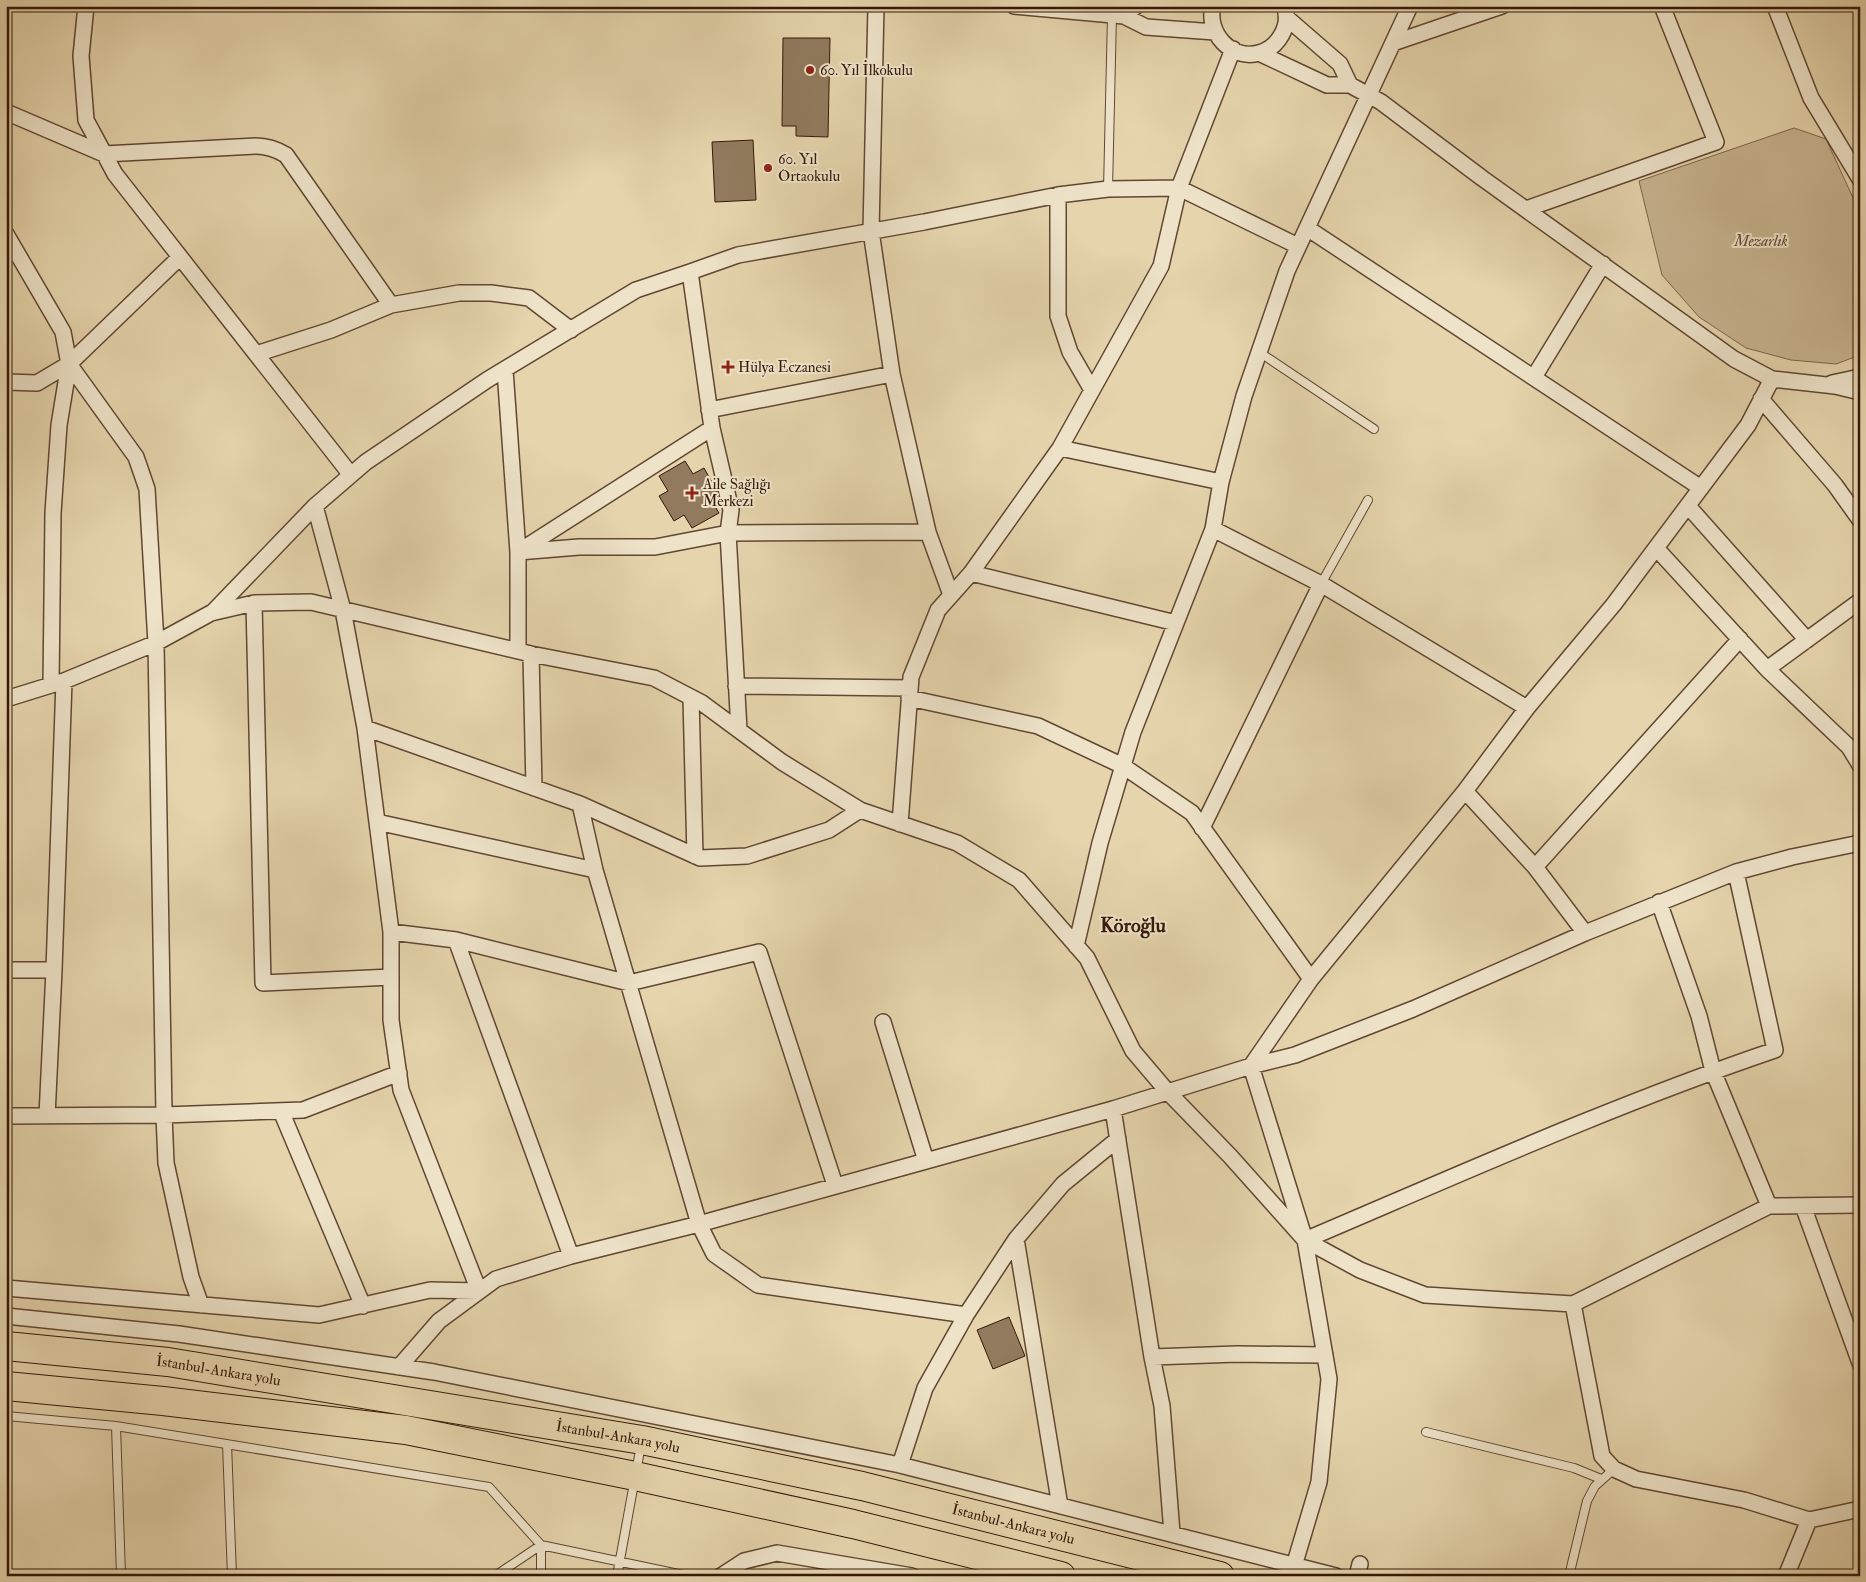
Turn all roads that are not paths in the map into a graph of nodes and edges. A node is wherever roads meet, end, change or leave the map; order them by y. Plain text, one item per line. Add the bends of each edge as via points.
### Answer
1 (86, 6) edge
2 (876, 6) edge
3 (1014, 6) edge
4 (1213, 6) edge
5 (1410, 6) edge
6 (1502, 6) edge
7 (1662, 6) edge
8 (1775, 6) edge
9 (1286, 10) edge
10 (1124, 12) edge
11 (1215, 32) junction
12 (1393, 44) junction
13 (1233, 49) junction
14 (1259, 53) junction
15 (1350, 85) junction
16 (1368, 95) junction
17 (6, 112) edge
18 (104, 154) junction
19 (1860, 178) edge
20 (1108, 188) junction
21 (1179, 188) junction
22 (1058, 195) junction
23 (1526, 209) junction
24 (1307, 228) junction
25 (871, 231) junction
26 (6, 234) edge
27 (1298, 246) junction
28 (12, 253) edge
29 (180, 257) junction
30 (1603, 264) junction
31 (690, 272) junction
32 (391, 305) junction
33 (571, 330) junction
34 (1259, 352) junction
35 (256, 354) junction
36 (69, 364) junction
37 (505, 370) junction
38 (892, 374) junction
39 (1860, 377) edge
40 (1534, 378) junction
41 (1772, 379) junction
42 (6, 382) edge
43 (1824, 384) junction
44 (1092, 390) junction
45 (1860, 392) edge
46 (1761, 399) junction
47 (709, 410) junction
48 (712, 428) junction
49 (1374, 429) dead end
50 (1060, 448) junction
51 (351, 474) junction
52 (1221, 482) junction
53 (1701, 488) junction
54 (1368, 500) dead end
55 (315, 506) junction
56 (1688, 506) junction
57 (1860, 520) edge
58 (1213, 529) junction
59 (928, 532) junction
60 (728, 533) junction
61 (1656, 548) junction
62 (518, 552) junction
63 (971, 573) junction
64 (1320, 584) junction
65 (951, 595) junction
66 (1860, 601) edge
67 (254, 603) junction
68 (343, 610) junction
69 (212, 613) junction
70 (1176, 623) junction
71 (1740, 639) junction
72 (1807, 640) junction
73 (156, 643) junction
74 (524, 652) junction
75 (1767, 669) junction
76 (58, 683) junction
77 (736, 686) junction
78 (910, 693) junction
79 (6, 698) edge
80 (691, 698) junction
81 (1527, 708) junction
82 (365, 728) junction
83 (739, 730) junction
84 (1855, 747) edge
85 (1860, 765) edge
86 (1123, 766) junction
87 (534, 788) junction
88 (1465, 791) junction
89 (580, 804) junction
90 (860, 810) junction
91 (377, 822) junction
92 (900, 824) junction
93 (1202, 828) junction
94 (1860, 843) edge
95 (695, 856) junction
96 (1535, 867) junction
97 (595, 870) junction
98 (1736, 872) junction
99 (1659, 902) junction
100 (391, 932) junction
101 (1585, 933) junction
102 (456, 940) junction
103 (1076, 946) junction
104 (6, 970) edge
105 (54, 970) junction
106 (391, 977) junction
107 (1311, 980) junction
108 (629, 983) junction
109 (883, 1022) dead end
110 (1251, 1066) junction
111 (1713, 1071) junction
112 (398, 1073) junction
113 (1167, 1091) junction
114 (1113, 1109) junction
115 (281, 1111) junction
116 (164, 1115) junction
117 (6, 1116) edge
118 (47, 1116) junction
119 (1118, 1139) junction
120 (926, 1161) junction
121 (835, 1185) junction
122 (1860, 1205) edge
123 (1769, 1206) junction
124 (1804, 1206) junction
125 (699, 1224) junction
126 (1016, 1239) junction
127 (1305, 1240) junction
128 (571, 1256) junction
129 (6, 1288) edge
130 (479, 1291) junction
131 (1573, 1304) junction
132 (201, 1305) junction
133 (363, 1306) junction
134 (966, 1315) junction
135 (6, 1316) edge
136 (6, 1346) edge
137 (1325, 1355) junction
138 (1152, 1357) junction
139 (1860, 1363) edge
140 (399, 1367) junction
141 (6, 1386) edge
142 (6, 1416) edge
143 (116, 1426) junction
144 (1426, 1432) dead end
145 (642, 1440) junction
146 (227, 1444) junction
147 (900, 1465) junction
148 (1614, 1469) junction
149 (635, 1476) junction
150 (1601, 1479) junction
151 (1060, 1506) junction
152 (1860, 1509) edge
153 (1809, 1520) junction
154 (1172, 1533) junction
155 (541, 1545) junction
156 (620, 1561) junction
157 (1294, 1566) junction
158 (121, 1576) edge
159 (232, 1576) edge
160 (495, 1576) edge
161 (541, 1576) edge
162 (617, 1576) edge
163 (688, 1576) edge
164 (721, 1576) edge
165 (912, 1576) edge
166 (1061, 1576) edge
167 (1220, 1576) edge
168 (1336, 1576) edge
169 (1569, 1576) edge
170 (1786, 1576) edge

1 - 18 street via 81,56 86,120
2 - 25 street
3 - 10 street
4 - 11 street
5 - 12 street
6 - 12 street
7 - 23 street via 1716,142
8 - 19 street via 1811,98
9 - 14 street via 1284,30 1278,41
9 - 15 street via 1340,64
10 - 11 street via 1146,28
10 - 20 lane
11 - 13 street
12 - 16 street
13 - 14 street via 1248,54
13 - 21 street
14 - 15 street via 1326,85
15 - 16 street
16 - 23 street
16 - 24 street
17 - 18 street
18 - 29 street via 115,174
18 - 32 street via 256,146 280,151 286,155
20 - 21 street
20 - 22 street
21 - 27 street
21 - 44 street via 1161,266
22 - 25 street
22 - 44 street via 1058,316 1070,352
23 - 30 street
24 - 27 street
24 - 40 street
25 - 31 street via 738,255
25 - 38 street
26 - 28 street
27 - 34 street
28 - 36 street via 63,332
29 - 35 street
29 - 36 street
30 - 40 street
30 - 41 street via 1734,359
31 - 33 street via 636,290
31 - 47 street
32 - 33 street via 459,293 528,298
32 - 35 street via 331,330
33 - 37 street
34 - 49 lane
34 - 52 street
35 - 51 street
36 - 42 street via 37,383
36 - 73 street via 136,457 147,489
36 - 76 street via 59,425 53,514
37 - 51 street
37 - 62 street
38 - 47 street
38 - 59 street
39 - 43 street
40 - 53 street
41 - 43 street
41 - 46 street
43 - 45 street
44 - 50 street
46 - 53 street via 1748,425
46 - 57 street via 1835,485
47 - 48 street
48 - 60 street via 731,510
48 - 62 street
50 - 52 street
50 - 63 street
51 - 55 street
52 - 58 street
53 - 56 street
54 - 64 lane
55 - 68 street
55 - 69 street
56 - 61 street
56 - 72 street
58 - 64 street
58 - 70 street
59 - 60 street
59 - 65 street
60 - 62 street via 656,547 579,547
60 - 77 street
61 - 71 street
61 - 81 street
62 - 74 street
63 - 65 street
63 - 70 street
64 - 81 street
64 - 93 street
65 - 78 street via 938,610 911,677
66 - 72 street
67 - 68 street via 311,602
67 - 69 street
67 - 106 street via 263,983
68 - 74 street
68 - 82 street
69 - 73 street
70 - 86 street
71 - 75 street
71 - 96 street
72 - 75 street
73 - 76 street
73 - 116 street
74 - 80 street via 654,678
74 - 87 street
75 - 84 street
76 - 79 street
76 - 105 street
77 - 78 street
77 - 83 street
78 - 86 street via 1038,726
78 - 92 street
80 - 83 street
80 - 95 street
81 - 88 street
82 - 87 street
82 - 91 street
83 - 90 street via 782,762
84 - 85 street
86 - 93 street via 1192,813
86 - 103 street via 1100,843
87 - 89 street
88 - 96 street
88 - 107 street
89 - 95 street
89 - 97 street
90 - 92 street
90 - 95 street via 829,830 747,856
91 - 97 street
91 - 100 street
92 - 103 street via 957,843 1019,880
93 - 107 street
94 - 98 street
96 - 101 street
97 - 108 street
98 - 99 street
98 - 111 street via 1775,1050
99 - 101 street
99 - 111 street via 1699,1016
100 - 102 street
100 - 106 street
101 - 110 street via 1413,1009 1295,1055
102 - 108 street
102 - 128 street
103 - 113 street via 1087,958 1133,1051
104 - 105 street
105 - 118 street
106 - 112 street via 391,1020
107 - 110 street
108 - 121 street via 759,952
108 - 125 street
109 - 120 street
110 - 113 street
110 - 127 street
111 - 123 street
111 - 127 street
112 - 115 street via 303,1110
112 - 130 street via 401,1090
113 - 114 street
113 - 127 street
114 - 119 street
114 - 120 street
115 - 116 street
115 - 133 street
116 - 118 street
116 - 132 street via 166,1163 191,1277
117 - 118 street
119 - 126 street via 1063,1184
119 - 138 street
120 - 121 street
121 - 125 street
122 - 124 street
123 - 124 street
123 - 131 street
124 - 139 street
125 - 128 street
125 - 134 street via 714,1254 758,1285
126 - 134 street
126 - 151 street
127 - 131 street via 1360,1270 1425,1295
127 - 137 street
128 - 130 street via 496,1279
129 - 132 street
130 - 133 street via 430,1290
130 - 140 street via 439,1321
131 - 148 street via 1602,1456
132 - 133 street via 319,1316
134 - 147 street via 925,1388
135 - 140 street via 179,1334
136 - 145 highway, İstanbul-Ankara yolu via 168,1362
137 - 138 street
137 - 157 street via 1329,1379 1319,1482
138 - 154 street via 1162,1406
140 - 147 street
141 - 149 highway via 406,1430
142 - 143 lane
143 - 146 lane
143 - 158 lane
144 - 150 lane via 1574,1468
145 - 149 lane
145 - 167 highway, İstanbul-Ankara yolu via 862,1486
146 - 155 lane via 489,1487
146 - 159 lane
147 - 151 street
148 - 150 lane
148 - 153 street via 1636,1478 1744,1500
149 - 156 lane
149 - 166 highway via 853,1524
150 - 169 lane via 1587,1501
151 - 154 street
152 - 153 street
153 - 170 street
154 - 157 street
155 - 156 lane
155 - 160 lane
155 - 161 lane
156 - 162 lane
156 - 163 lane
157 - 168 street
164 - 165 street via 744,1561 777,1553

